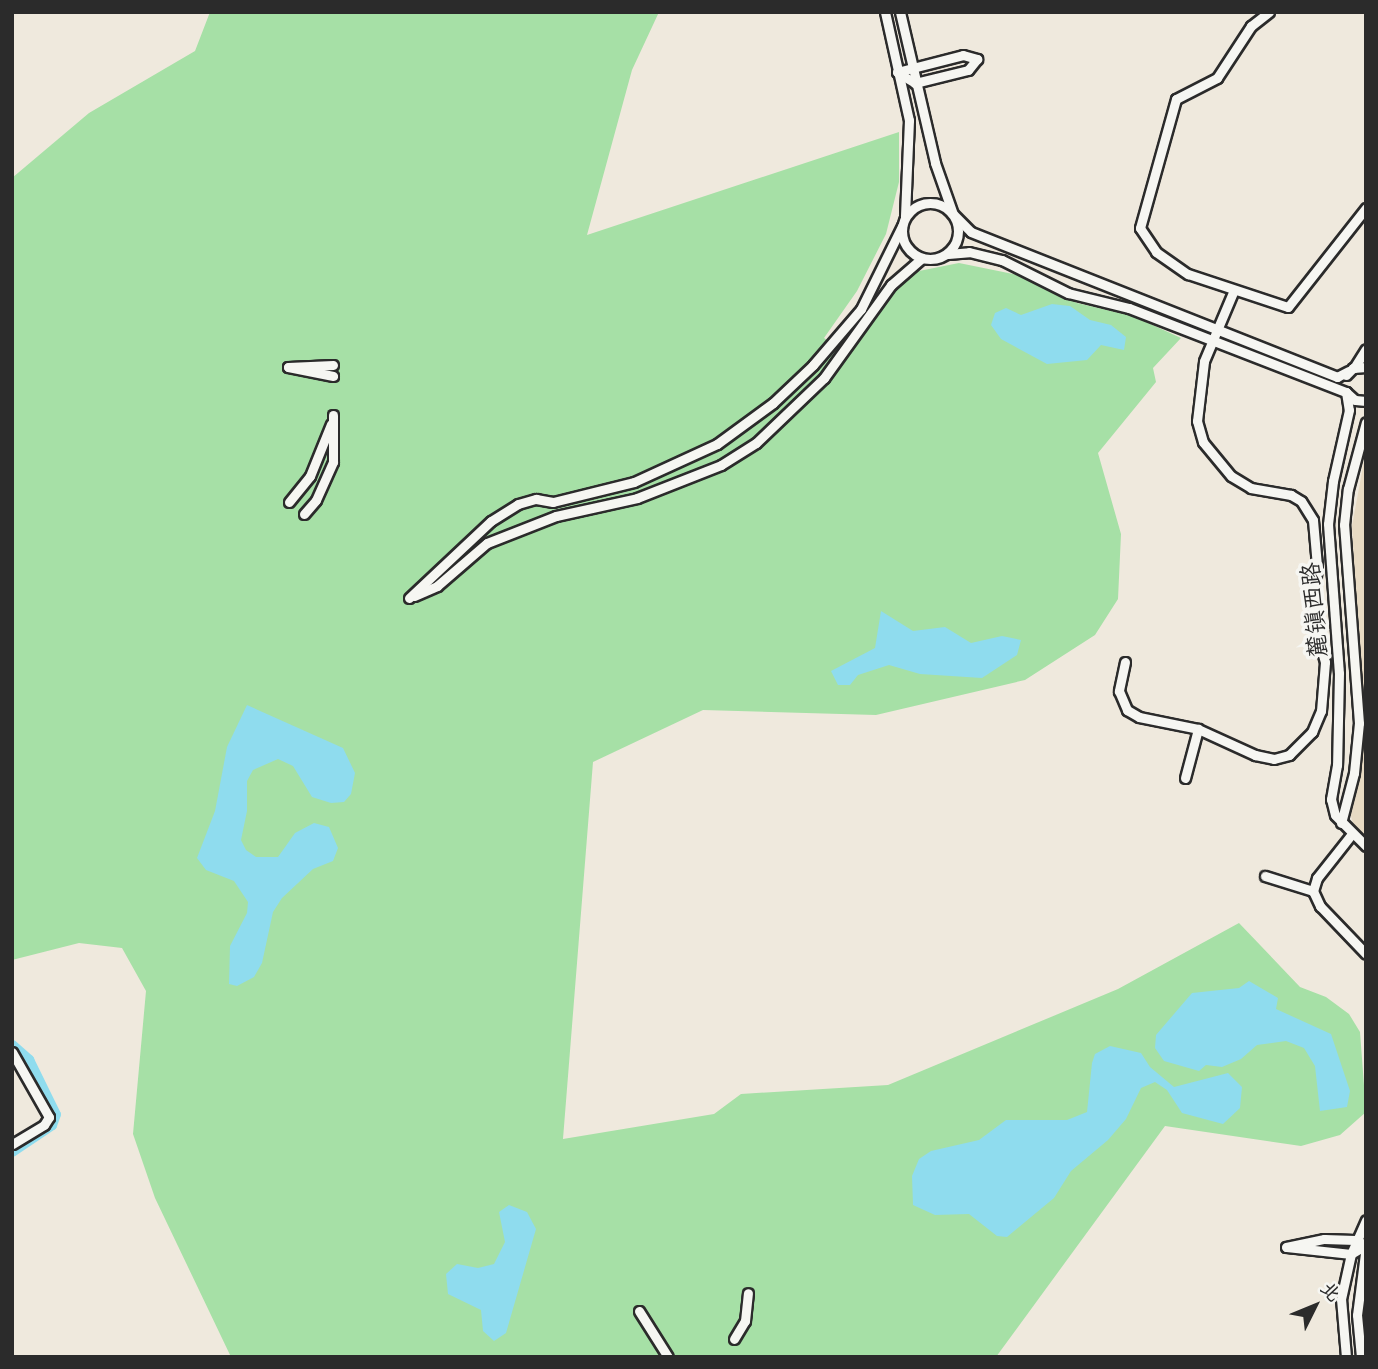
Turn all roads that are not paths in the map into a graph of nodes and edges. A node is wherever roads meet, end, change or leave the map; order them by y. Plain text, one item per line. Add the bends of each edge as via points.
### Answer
1 (885, 12) edge
2 (900, 12) edge
3 (1269, 12) edge
4 (911, 68) junction
5 (897, 72) junction
6 (915, 83) junction
7 (1366, 208) edge
8 (953, 214) junction
9 (904, 222) junction
10 (1007, 250) junction
11 (948, 254) junction
12 (922, 258) junction
13 (1002, 260) junction
14 (1234, 290) junction
15 (1133, 296) junction
16 (1129, 308) junction
17 (864, 312) junction
18 (1218, 328) junction
19 (1213, 339) junction
20 (1366, 349) edge
21 (333, 365) dead end
22 (1366, 367) edge
23 (1352, 369) junction
24 (333, 376) dead end
25 (1346, 393) junction
26 (1366, 401) edge
27 (1366, 422) edge
28 (289, 502) dead end
29 (304, 514) dead end
30 (1125, 662) dead end
31 (1198, 729) junction
32 (1185, 778) dead end
33 (1341, 823) junction
34 (1358, 841) edge
35 (1366, 855) edge
36 (1265, 876) dead end
37 (1313, 891) junction
38 (1366, 954) edge
39 (12, 1052) edge
40 (12, 1144) edge
41 (1366, 1220) edge
42 (1355, 1240) junction
43 (1366, 1246) edge
44 (1351, 1254) junction
45 (748, 1293) dead end
46 (639, 1311) dead end
47 (734, 1339) dead end
48 (668, 1357) edge
49 (1346, 1357) edge
50 (1361, 1357) edge

1 - 5 street
2 - 4 street
3 - 14 street via 1251,26 1217,78 1176,99 1140,228 1156,252 1178,268
4 - 5 street
4 - 6 street
4 - 6 street via 963,55 977,59 968,69
5 - 6 street
5 - 9 street via 909,120 911,155
6 - 8 street
7 - 14 street via 1294,303 1280,307
8 - 9 street via 945,207 923,204
8 - 10 street via 971,232
8 - 11 street via 958,235
9 - 12 street via 906,246
9 - 17 street
10 - 13 street
10 - 15 street
11 - 12 street
11 - 13 street via 969,252
12 - 17 street
13 - 16 street via 1068,293
14 - 18 street
15 - 16 street
15 - 18 street
16 - 19 street
17 - 17 street via 813,365 717,444 634,482 553,502 536,499 518,504 491,522 409,598 436,586 488,543 516,531 637,498 721,466 756,443 824,378
18 - 19 street
18 - 23 street via 1337,377
19 - 25 street
19 - 31 street via 1200,386 1198,421 1203,442 1231,476 1251,488 1291,495 1313,520 1317,566 1312,617 1326,679 1312,732 1289,755 1274,759 1255,755
20 - 23 street
21 - 24 street via 288,367
22 - 23 street
23 - 25 street, 麓镇西路 via 1344,382
25 - 26 street
25 - 33 street, 麓镇西路 via 1349,410 1332,481 1328,524 1339,673 1337,765 1331,799
27 - 33 street via 1348,489 1345,526 1359,723 1354,773
28 - 29 street via 321,456 333,415 333,462 316,500
30 - 31 street via 1119,691 1127,710 1139,718
31 - 32 street
33 - 34 street
34 - 35 street
34 - 37 street via 1317,878
36 - 37 street
37 - 38 street via 1320,906
39 - 40 street via 48,1117 44,1125
41 - 42 street
42 - 43 street
42 - 44 street
42 - 44 street via 1324,1239 1286,1247
43 - 44 street
43 - 50 street via 1357,1315
44 - 49 street via 1341,1299
45 - 47 street via 745,1321
46 - 48 street

